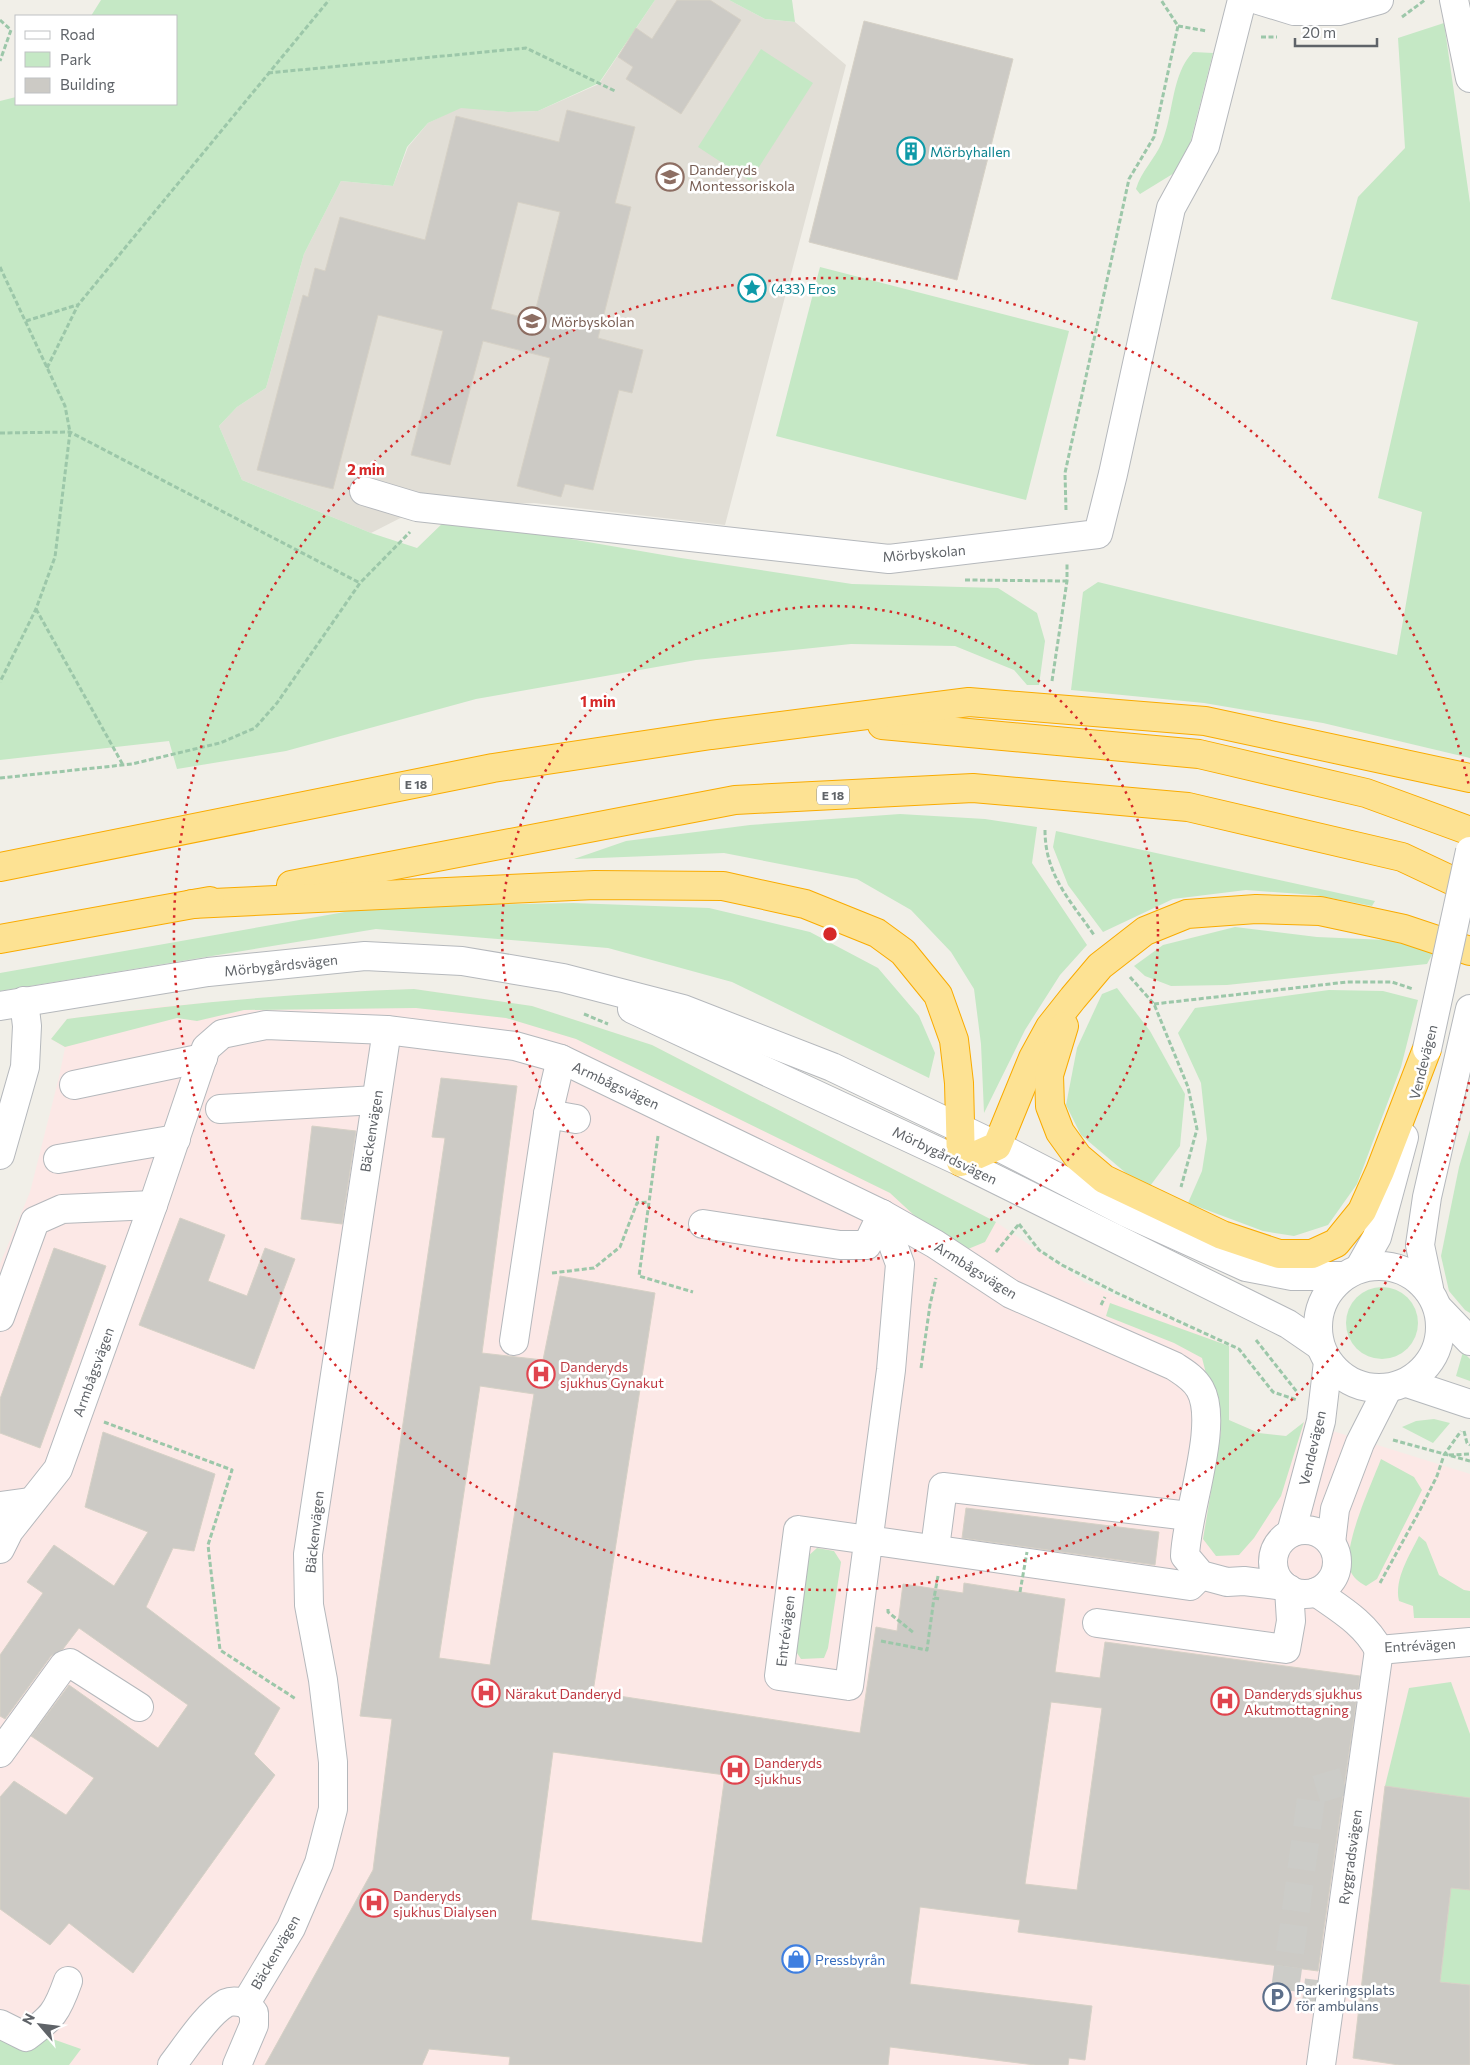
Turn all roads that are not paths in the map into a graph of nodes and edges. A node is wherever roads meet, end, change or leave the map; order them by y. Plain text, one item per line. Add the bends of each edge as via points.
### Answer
1 (1242, 0) edge
2 (1258, 0) edge
3 (1379, 0) edge
4 (1454, 0) edge
5 (1470, 78) edge
6 (364, 491) dead end
7 (835, 720) junction
8 (1470, 778) edge
9 (1470, 831) edge
10 (1470, 851) edge
11 (0, 867) edge
12 (1470, 889) edge
13 (192, 904) junction
14 (0, 939) edge
15 (1470, 951) edge
16 (563, 978) junction
17 (1073, 998) junction
18 (12, 1004) edge
19 (1470, 1008) edge
20 (386, 1030) junction
21 (1427, 1049) junction
22 (203, 1058) junction
23 (562, 1059) junction
24 (74, 1085) dead end
25 (376, 1100) junction
26 (220, 1109) dead end
27 (548, 1114) junction
28 (576, 1119) dead end
29 (961, 1128) junction
30 (176, 1139) junction
31 (997, 1146) junction
32 (0, 1155) edge
33 (58, 1159) dead end
34 (962, 1162) junction
35 (153, 1205) junction
36 (882, 1214) junction
37 (703, 1224) dead end
38 (1351, 1272) junction
39 (1434, 1299) junction
40 (0, 1317) edge
41 (1470, 1340) edge
42 (514, 1341) dead end
43 (1324, 1354) junction
44 (1398, 1386) junction
45 (1470, 1404) edge
46 (31, 1502) junction
47 (0, 1506) edge
48 (1189, 1516) junction
49 (870, 1540) junction
50 (1283, 1543) junction
51 (1331, 1543) junction
52 (935, 1548) junction
53 (0, 1549) edge
54 (1201, 1575) junction
55 (1244, 1581) junction
56 (1307, 1587) junction
57 (1097, 1623) dead end
58 (1470, 1642) edge
59 (1379, 1650) junction
60 (323, 1680) junction
61 (308, 1706) road end
62 (139, 1707) dead end
63 (0, 1753) edge
64 (68, 1981) dead end
65 (246, 2003) junction
66 (0, 2024) edge
67 (172, 2065) edge
68 (237, 2065) edge
69 (1321, 2065) edge

1 - 6 street, Mörbyskolan via 1205,146 1171,208 1098,534 889,559 417,507
2 - 3 street via 1294,11 1339,11
4 - 5 street
7 - 8 highway via 969,702 1205,721
7 - 9 highway, E 18 via 1199,754 1366,793
7 - 11 highway, E 18 via 494,768
10 - 21 street, Vendevägen, bridge
12 - 13 highway, E 18 via 1402,857 1188,808 973,788 735,800
13 - 14 highway, E 18
13 - 29 highway via 595,884 723,886 805,904 877,933 903,952 938,995 954,1040
15 - 17 highway via 1404,929 1320,911 1256,909 1187,914 1145,931 1100,966
16 - 18 street, Mörbygårdsvägen via 462,961 366,956 208,972
16 - 29 street, Mörbygårdsvägen via 683,1009 832,1067
16 - 34 street, Mörbygårdsvägen
17 - 21 highway via 1049,1075 1050,1106 1060,1132 1078,1157 1104,1179 1222,1235 1279,1254 1312,1254 1336,1243 1362,1211
17 - 31 highway via 1050,1027 1033,1058
18 - 32 street via 27,1026 24,1067
19 - 39 street via 1427,1197 1420,1245
20 - 22 street, Armbågsvägen via 266,1025 222,1034 206,1048
20 - 23 street, Armbågsvägen via 515,1046
20 - 25 street, Bäckenvägen
21 - 38 street, Vendevägen via 1377,1238
22 - 24 street
22 - 30 street, Armbågsvägen
23 - 27 street, Armbågsvägen
23 - 36 street, Armbågsvägen
25 - 26 street
25 - 60 street, Bäckenvägen via 308,1554 309,1605
27 - 28 street
27 - 42 street, Armbågsvägen
29 - 31 street, Mörbygårdsvägen
29 - 34 highway
30 - 33 street
30 - 35 street, Armbågsvägen
31 - 34 highway
31 - 38 street, Mörbygårdsvägen via 1127,1213 1246,1267 1292,1276
34 - 43 street, Mörbygårdsvägen via 1288,1324
35 - 40 street via 62,1209 35,1221
35 - 46 street, Armbågsvägen via 58,1469
36 - 37 street via 867,1245 840,1245
36 - 48 street, Armbågsvägen via 1011,1294 1174,1366 1189,1376 1200,1389 1206,1406 1205,1442
36 - 49 street via 900,1264 891,1370
38 - 39 street via 1382,1264 1407,1271
38 - 43 street via 1328,1293 1319,1315
39 - 41 street
39 - 44 street via 1440,1340 1425,1369
43 - 44 street via 1345,1379 1367,1388
43 - 50 street, Vendevägen via 1320,1421
44 - 45 street
44 - 51 street via 1356,1451 1335,1509
46 - 47 street
46 - 53 street, Armbågsvägen
48 - 52 street via 943,1487
48 - 54 street, Armbågsvägen via 1185,1556
49 - 49 street, Entrévägen via 850,1686 779,1676 798,1530
49 - 52 street, Entrévägen
50 - 51 street via 1299,1530 1310,1530 1320,1533
50 - 55 street
50 - 56 street via 1273,1570
51 - 56 street via 1337,1558
52 - 54 street, Entrévägen via 1190,1586
54 - 55 street via 1227,1582
55 - 56 street
56 - 57 street via 1290,1621 1286,1650
56 - 59 street, Entrévägen via 1354,1618 1371,1634
58 - 59 street, Entrévägen
59 - 69 street, Ryggradsvägen
60 - 61 street
60 - 65 street, Bäckenvägen via 333,1762 334,1808 319,1863 291,1928
62 - 63 street via 70,1663 64,1665
64 - 66 street via 58,2009 26,2037
65 - 67 street, Bäckenvägen via 227,2003 214,2013
65 - 68 street via 254,2013 254,2025

